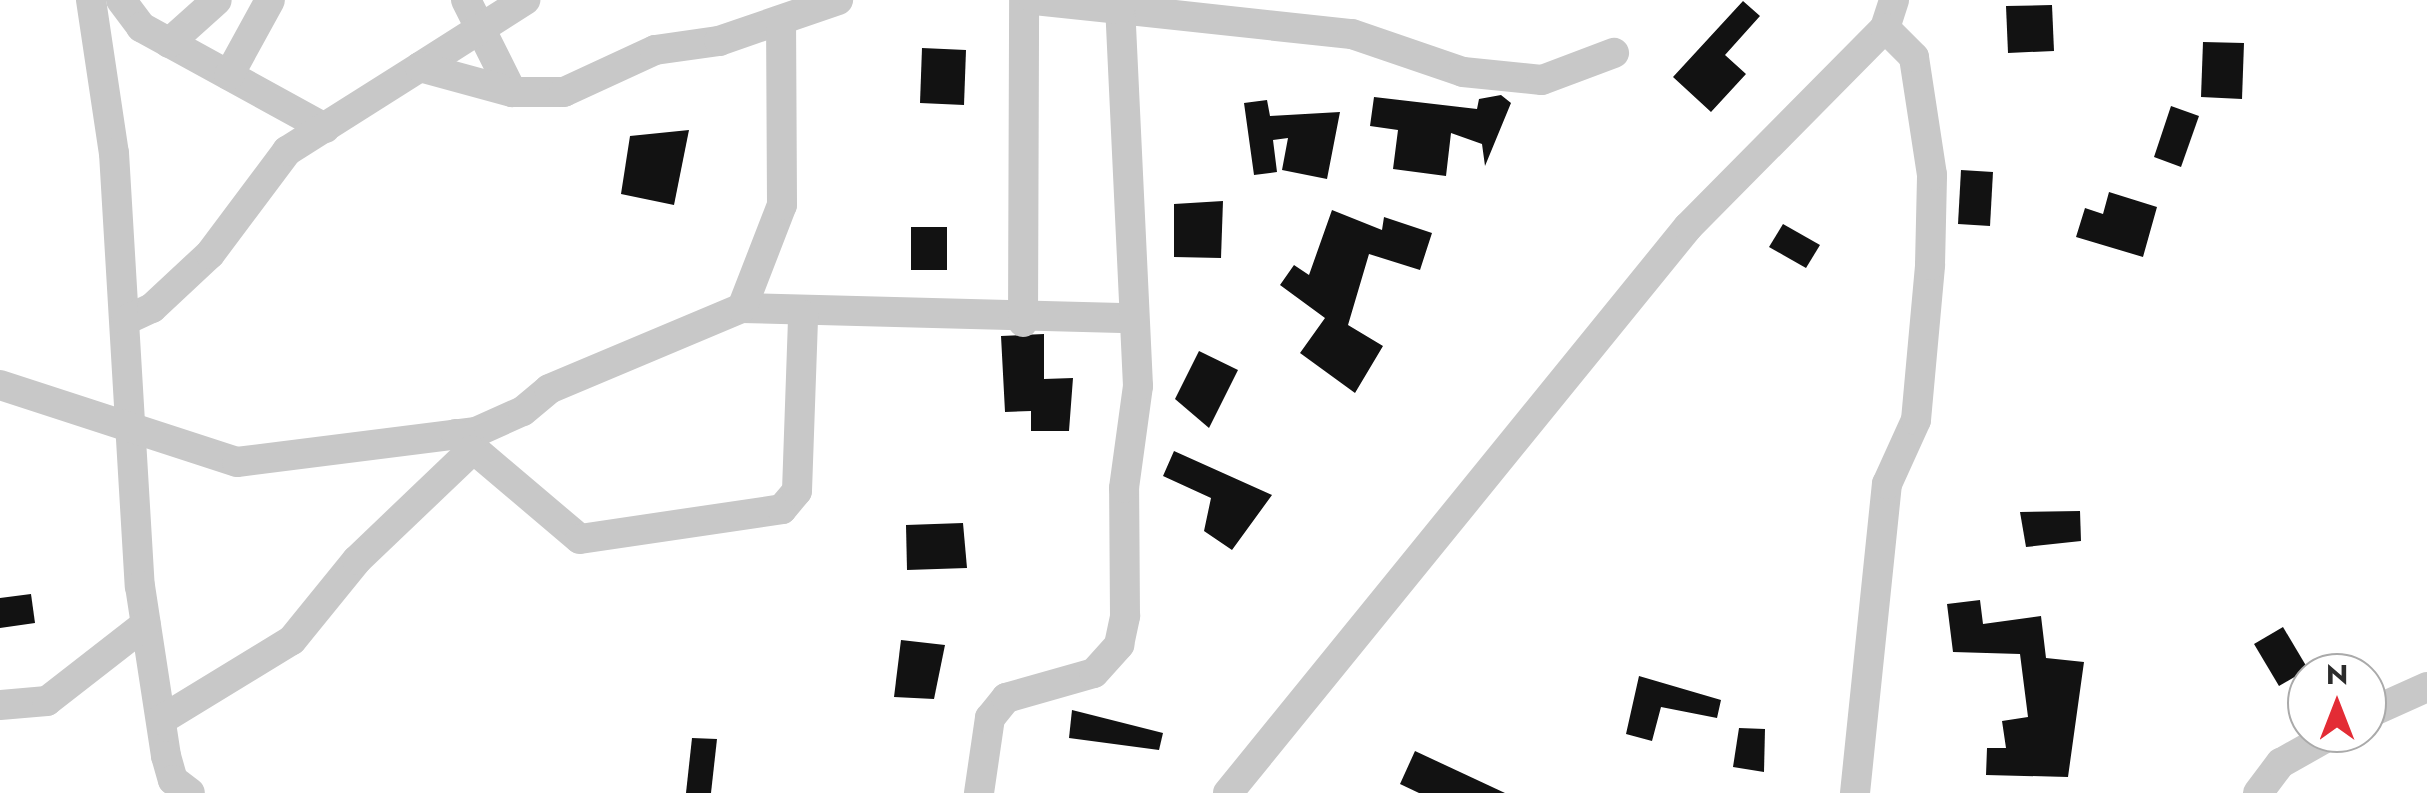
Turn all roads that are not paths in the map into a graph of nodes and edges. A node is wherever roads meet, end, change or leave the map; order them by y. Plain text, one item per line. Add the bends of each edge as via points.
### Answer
1 (92, 0) edge
2 (122, 0) edge
3 (217, 0) edge
4 (270, 0) edge
5 (466, 0) edge
6 (525, 0) edge
7 (838, 0) edge
8 (1024, 0) edge
9 (1034, 0) edge
10 (1120, 10) junction
11 (1889, 14) edge
12 (781, 23) junction
13 (484, 25) junction
14 (169, 43) junction
15 (1614, 53) dead end
16 (420, 68) junction
17 (229, 76) junction
18 (512, 92) junction
19 (325, 128) junction
20 (742, 308) junction
21 (802, 315) junction
22 (1132, 318) junction
23 (126, 320) junction
24 (1022, 322) junction
25 (0, 385) edge
26 (125, 426) junction
27 (464, 443) junction
28 (146, 624) junction
29 (2427, 687) edge
30 (0, 705) edge
31 (2387, 705) edge
32 (162, 720) junction
33 (2299, 753) edge
34 (177, 789) edge
35 (979, 793) edge
36 (1228, 793) edge
37 (1855, 793) edge
38 (2258, 793) edge

1 - 23 street
2 - 14 street via 141,28
3 - 14 street
4 - 17 street
5 - 13 street
6 - 13 street
7 - 12 street
8 - 24 street
9 - 10 street
10 - 15 street via 1352,34 1462,72 1542,80
10 - 22 street
11 - 36 street via 1688,227
11 - 37 street via 1914,58 1932,174 1930,265 1916,420 1887,484
12 - 18 street via 655,50 592,86
12 - 20 street via 782,205
13 - 16 street
13 - 18 street
14 - 17 street
16 - 18 street
16 - 19 street
17 - 19 street
19 - 23 street via 287,151 210,254 152,308
20 - 21 street
20 - 27 street
21 - 24 street
21 - 27 street via 797,492 782,509 580,540
22 - 24 street
22 - 35 street via 1138,386 1124,488 1119,646 1094,673 1006,698 990,718
23 - 26 street
25 - 26 street
26 - 27 street via 236,462
26 - 28 street
27 - 32 street via 292,640
28 - 30 street via 47,701
28 - 32 street
29 - 31 street
32 - 34 street
33 - 38 street via 2281,763

